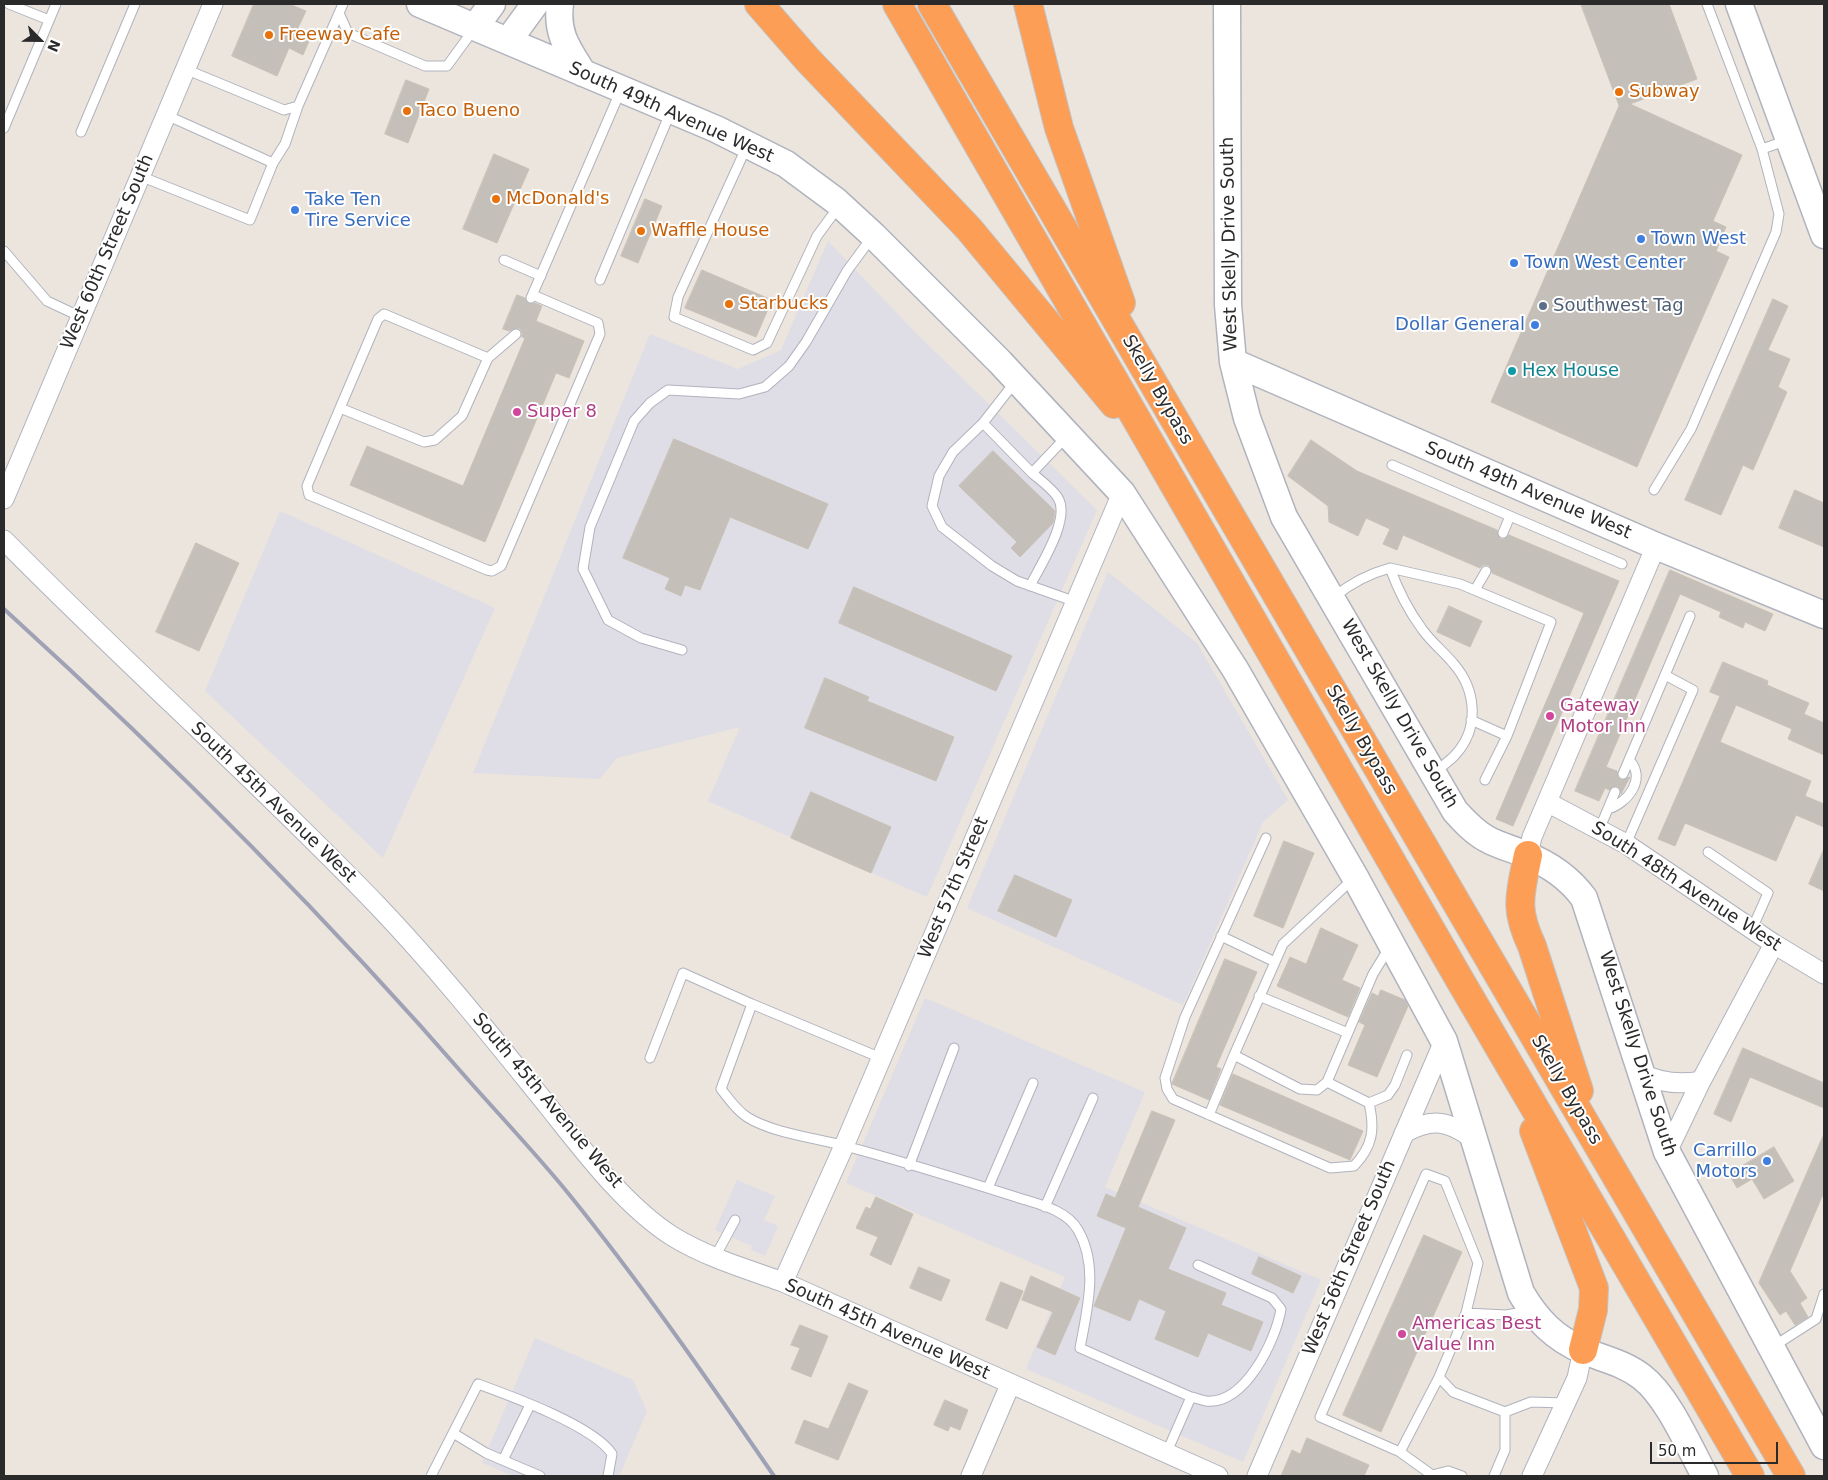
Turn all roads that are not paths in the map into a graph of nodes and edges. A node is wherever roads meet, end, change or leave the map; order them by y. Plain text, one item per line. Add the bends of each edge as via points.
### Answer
1 (9, 4) edge
2 (56, 4) edge
3 (136, 4) edge
4 (213, 4) edge
5 (343, 4) edge
6 (420, 4) edge
7 (492, 4) edge
8 (535, 4) edge
9 (560, 4) edge
10 (759, 4) edge
11 (897, 4) edge
12 (932, 4) edge
13 (1028, 4) edge
14 (1226, 4) edge
15 (1707, 4) edge
16 (1739, 4) edge
17 (339, 13) junction
18 (49, 20) junction
19 (475, 27) junction
20 (508, 41) junction
21 (186, 69) junction
22 (583, 74) junction
23 (622, 90) junction
24 (298, 106) junction
25 (671, 111) junction
26 (166, 115) junction
27 (4, 128) edge
28 (81, 132) dead end
29 (1789, 140) junction
30 (748, 144) junction
31 (1762, 149) junction
32 (272, 163) junction
33 (140, 176) junction
34 (840, 204) junction
35 (873, 235) junction
36 (1824, 235) edge
37 (4, 251) edge
38 (504, 260) dead end
39 (541, 276) junction
40 (600, 280) dead end
41 (81, 317) junction
42 (516, 334) dead end
43 (488, 358) junction
44 (1233, 362) junction
45 (1142, 364) junction
46 (1009, 371) junction
47 (340, 408) junction
48 (984, 423) junction
49 (1068, 434) junction
50 (1163, 463) junction
51 (1392, 465) dead end
52 (1032, 473) junction
53 (1654, 490) dead end
54 (1122, 493) junction
55 (4, 499) edge
56 (1510, 516) junction
57 (1503, 533) dead end
58 (4, 540) edge
59 (1656, 546) junction
60 (1622, 564) dead end
61 (1390, 568) junction
62 (1486, 571) dead end
63 (1030, 586) junction
64 (1475, 590) junction
65 (1332, 599) junction
66 (1076, 602) junction
67 (1824, 615) edge
68 (1690, 616) dead end
69 (682, 650) dead end
70 (1665, 675) junction
71 (1471, 720) junction
72 (1507, 736) junction
73 (1629, 760) junction
74 (1433, 774) junction
75 (1623, 774) dead end
76 (1484, 780) dead end
77 (1633, 786) junction
78 (1615, 792) dead end
79 (1649, 792) junction
80 (1547, 802) junction
81 (1608, 809) junction
82 (1599, 830) junction
83 (1266, 838) dead end
84 (1626, 844) junction
85 (1708, 852) dead end
86 (1528, 855) junction
87 (1355, 877) junction
88 (1752, 929) junction
89 (1222, 936) junction
90 (1392, 943) junction
91 (1774, 944) junction
92 (1275, 962) junction
93 (1824, 974) edge
94 (1259, 996) junction
95 (752, 1004) junction
96 (1348, 1033) junction
97 (1444, 1040) junction
98 (954, 1048) dead end
99 (1234, 1055) junction
100 (1407, 1055) dead end
101 (1504, 1055) junction
102 (650, 1058) dead end
103 (881, 1058) junction
104 (1640, 1073) junction
105 (1701, 1080) junction
106 (1327, 1082) junction
107 (1033, 1083) dead end
108 (1093, 1098) dead end
109 (1369, 1104) junction
110 (1208, 1115) junction
111 (1404, 1133) junction
112 (1472, 1138) junction
113 (1596, 1142) junction
114 (844, 1146) junction
115 (1667, 1152) junction
116 (909, 1166) junction
117 (988, 1188) junction
118 (1045, 1207) junction
119 (735, 1220) dead end
120 (715, 1257) junction
121 (1198, 1265) dead end
122 (783, 1282) junction
123 (1824, 1294) edge
124 (1531, 1310) junction
125 (1466, 1313) junction
126 (1772, 1348) junction
127 (1583, 1350) junction
128 (1439, 1377) junction
129 (1010, 1384) junction
130 (1191, 1397) junction
131 (1566, 1403) junction
132 (530, 1405) junction
133 (1504, 1412) junction
134 (453, 1433) junction
135 (1824, 1446) edge
136 (1400, 1452) junction
137 (1166, 1454) junction
138 (503, 1460) junction
139 (431, 1476) edge
140 (540, 1476) edge
141 (608, 1476) edge
142 (971, 1476) edge
143 (1218, 1476) edge
144 (1256, 1476) edge
145 (1462, 1476) edge
146 (1494, 1476) edge
147 (1532, 1476) edge
148 (1705, 1476) edge
149 (1750, 1476) edge
150 (1791, 1476) edge

1 - 18 lane
2 - 18 lane
3 - 28 lane
4 - 21 street, West 60th Street South
5 - 17 lane
6 - 19 street, South 49th Avenue West
7 - 19 street
8 - 20 street
9 - 22 street via 562,38
10 - 50 highway via 968,228
11 - 50 highway, Skelly Bypass
12 - 45 highway, Skelly Bypass
13 - 45 highway via 1059,128
14 - 44 street, West Skelly Drive South via 1228,305
15 - 31 lane
16 - 29 street
17 - 19 lane via 348,33 425,66 447,66
17 - 24 lane
18 - 27 lane
19 - 20 street, South 49th Avenue West
20 - 22 street, South 49th Avenue West
21 - 24 lane via 284,110
21 - 26 street, West 60th Street South
22 - 23 street, South 49th Avenue West
23 - 25 street, South 49th Avenue West
23 - 39 lane
24 - 32 lane via 285,144
25 - 30 street, South 49th Avenue West
25 - 40 lane
26 - 32 lane
26 - 33 street, West 60th Street South
29 - 31 lane
29 - 36 street
30 - 34 street, South 49th Avenue West via 786,164
30 - 34 lane via 678,297 674,317 753,350 767,343 817,236
31 - 53 lane via 1779,214 1776,232 1691,429
32 - 33 lane via 250,220
33 - 41 street, West 60th Street South
34 - 35 street, South 49th Avenue West
35 - 46 street, South 49th Avenue West
35 - 69 lane via 789,366 765,387 739,394 668,390 634,421 590,527 583,569 608,620 640,638
37 - 41 lane via 47,301
38 - 39 lane
39 - 47 lane via 532,298 598,323 600,334 501,566 496,570 488,570 309,495 307,486
41 - 55 street, West 60th Street South
42 - 43 lane
43 - 47 lane via 462,416 429,442
43 - 47 lane via 384,314 378,319
44 - 59 street, South 49th Avenue West
44 - 65 street, West Skelly Drive South via 1247,418 1272,491
45 - 113 highway, Skelly Bypass
46 - 48 lane
46 - 49 street
48 - 52 lane
48 - 63 lane via 953,452 939,476 932,506 942,527 992,566
49 - 52 lane
49 - 54 street
50 - 101 highway, Skelly Bypass
51 - 56 lane
52 - 63 lane via 1059,498 1060,526
54 - 66 street, West 57th Street
54 - 87 street via 1230,660
56 - 57 lane
56 - 60 lane
58 - 120 street, South 45th Avenue West via 324,850 387,916 446,979 584,1150 636,1207 673,1236
59 - 67 street, South 49th Avenue West
59 - 80 street
61 - 64 lane
61 - 65 lane via 1351,584
61 - 71 lane via 1398,589 1423,630 1470,687
62 - 64 lane
63 - 66 lane
64 - 72 lane via 1551,622
65 - 74 street, West Skelly Drive South
66 - 103 street, West 57th Street
68 - 70 lane
70 - 73 lane
70 - 79 lane via 1693,690
71 - 72 lane
71 - 74 lane via 1456,754
72 - 76 lane
73 - 75 lane
73 - 77 lane via 1636,767
74 - 86 street, West Skelly Drive South via 1455,811 1469,826 1487,840
77 - 79 lane
77 - 81 lane via 1626,800
78 - 81 lane
79 - 84 lane
80 - 82 street, South 48th Avenue West
80 - 86 street via 1532,836
81 - 82 lane
82 - 84 street, South 48th Avenue West
83 - 89 lane
84 - 88 street, South 48th Avenue West
85 - 88 lane via 1768,893
86 - 104 street, West Skelly Drive South via 1560,874 1584,898
86 - 113 highway via 1519,902 1524,928
87 - 90 street
87 - 92 lane via 1283,944
88 - 91 street, South 48th Avenue West
89 - 92 lane
89 - 110 lane via 1185,1017 1165,1078 1166,1089 1174,1099
90 - 96 lane via 1374,974
90 - 97 street
91 - 93 street, South 48th Avenue West
91 - 105 street
92 - 94 lane
94 - 96 lane
94 - 99 lane
95 - 102 lane via 683,973
95 - 103 lane
95 - 114 lane via 721,1089 748,1117 788,1133
96 - 106 lane
97 - 111 street, West 56th Street South
97 - 112 street
98 - 116 lane
99 - 106 lane via 1300,1089 1316,1090
99 - 110 lane
100 - 109 lane via 1388,1095
101 - 127 highway via 1594,1288 1593,1310
101 - 149 highway, Skelly Bypass
103 - 114 street, West 57th Street
104 - 105 street via 1656,1081 1687,1083
104 - 115 street, West Skelly Drive South
105 - 115 street
106 - 109 lane
107 - 117 lane
108 - 118 lane
109 - 110 lane via 1374,1124 1370,1143 1354,1166 1343,1169 1330,1168
111 - 112 street via 1426,1123 1437,1122 1454,1127
111 - 144 street, West 56th Street South
112 - 124 street via 1521,1293
113 - 150 highway, Skelly Bypass
114 - 116 lane
114 - 122 street, West 57th Street
115 - 126 street, West Skelly Drive South
116 - 117 lane
117 - 118 lane
118 - 130 lane via 1061,1212 1078,1229 1091,1266 1080,1348
119 - 120 lane
120 - 122 street, South 45th Avenue West
121 - 130 lane via 1272,1298 1281,1309 1278,1326 1254,1373 1232,1394 1208,1401
122 - 129 street, South 45th Avenue West
123 - 126 lane via 1816,1319
124 - 125 lane via 1506,1316
124 - 127 street via 1558,1336
125 - 128 lane
125 - 136 lane via 1478,1263 1445,1181 1426,1174 1320,1416
126 - 135 street, West Skelly Drive South
127 - 131 street via 1577,1378
127 - 148 street via 1624,1365 1658,1393
128 - 133 lane via 1453,1392
128 - 136 lane
129 - 137 street, South 45th Avenue West
129 - 142 street
130 - 137 lane
131 - 133 lane via 1530,1402
131 - 147 street
132 - 134 lane via 478,1384
132 - 138 lane
132 - 141 lane via 606,1444 612,1454
133 - 146 lane via 1505,1450
134 - 138 lane
134 - 139 lane
136 - 145 lane via 1432,1476 1448,1471
137 - 143 street, South 45th Avenue West
138 - 140 lane

